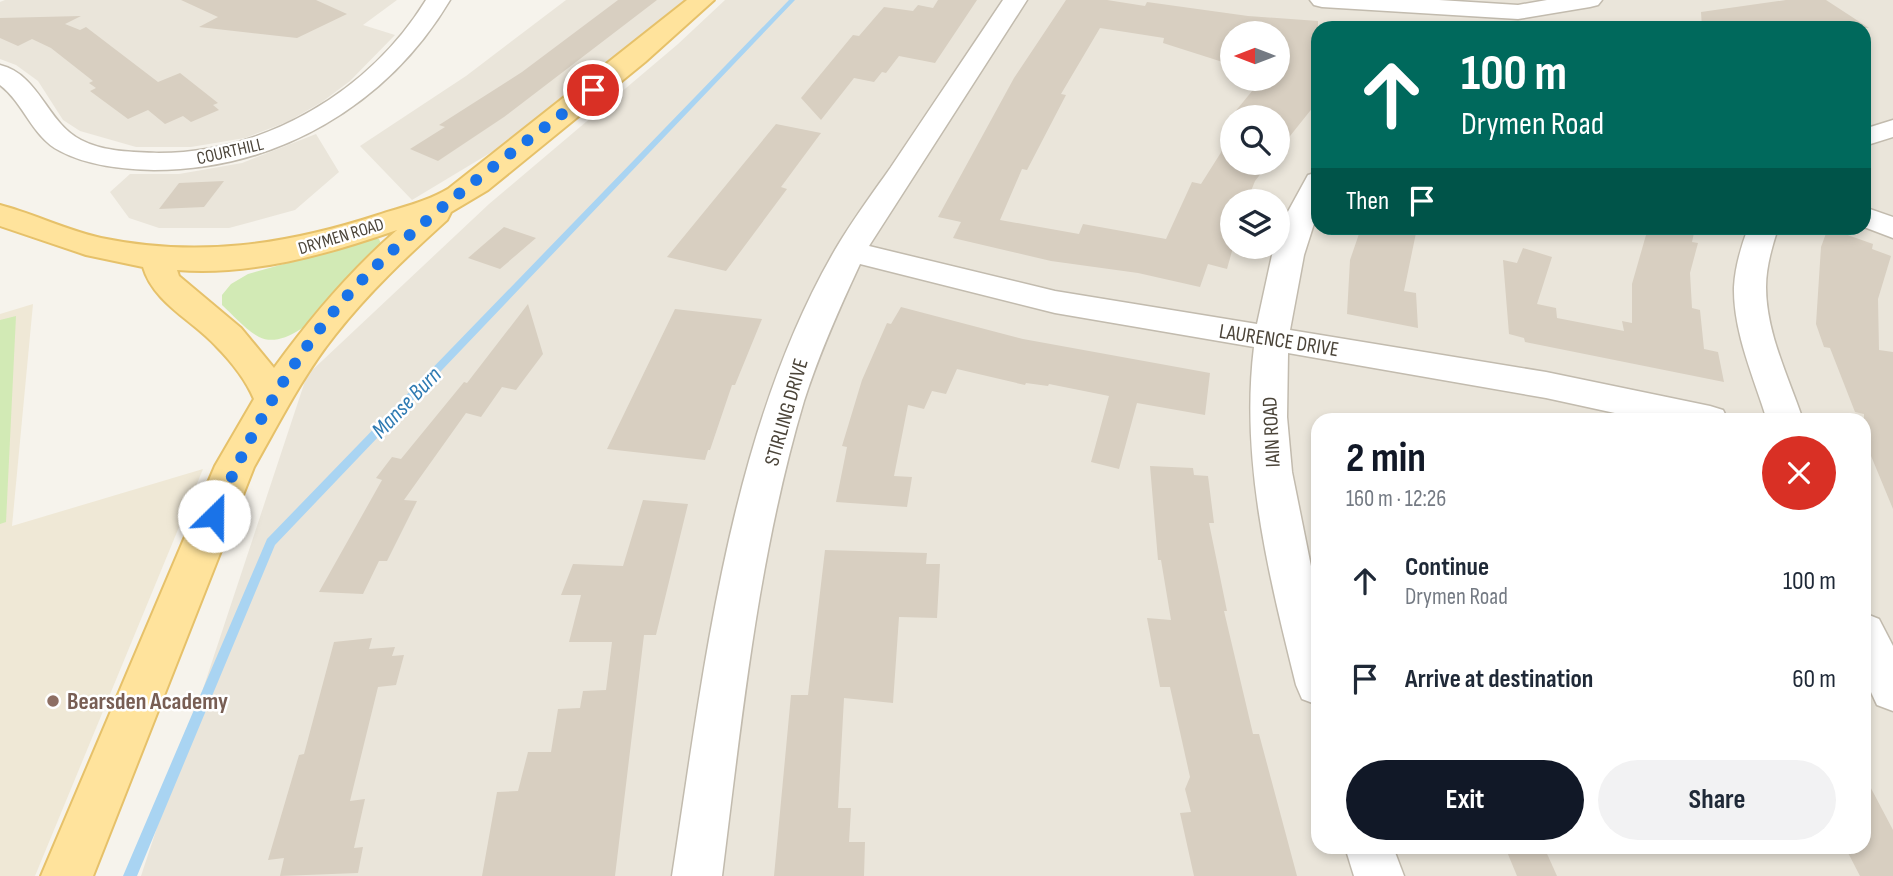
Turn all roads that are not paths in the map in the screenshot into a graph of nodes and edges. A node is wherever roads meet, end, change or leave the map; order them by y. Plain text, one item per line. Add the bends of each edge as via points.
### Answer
1 (438, 0) edge
2 (702, 0) edge
3 (1014, 0) edge
4 (1321, 0) edge
5 (1590, 0) edge
6 (1518, 12) junction
7 (1497, 21) edge
8 (0, 73) edge
9 (1893, 128) edge
10 (1871, 136) edge
11 (1311, 197) edge
12 (451, 201) junction
13 (0, 215) edge
14 (1871, 219) edge
15 (1893, 228) edge
16 (1761, 235) edge
17 (850, 251) junction
18 (158, 260) junction
19 (1271, 338) junction
20 (273, 399) junction
21 (1677, 413) edge
22 (1783, 413) edge
23 (1871, 646) edge
24 (1311, 656) edge
25 (1893, 691) edge
26 (1371, 854) edge
27 (67, 876) edge
28 (697, 876) edge
29 (1379, 876) edge

1 - 8 street, COURTHILL via 403,46 344,103 279,139 212,157 124,160 65,143 46,127 22,89
2 - 12 main road, DRYMEN ROAD via 654,43
3 - 17 street, STIRLING DRIVE
4 - 6 street
5 - 6 street
6 - 7 street
9 - 10 street
11 - 19 street, IAIN ROAD via 1279,285
12 - 18 main road, DRYMEN ROAD via 337,239 275,254 232,260
12 - 20 main road via 373,268 321,328
13 - 18 main road, DRYMEN ROAD via 79,243
14 - 15 street
16 - 22 street via 1750,288 1755,321
17 - 19 street, LAURENCE DRIVE via 1055,302
17 - 28 street, STIRLING DRIVE via 797,366 757,517 727,662
18 - 20 main road via 164,281 229,337
19 - 21 street, LAURENCE DRIVE via 1546,385
19 - 24 street, IAIN ROAD via 1269,446 1278,518
20 - 27 main road via 235,466
23 - 25 street
26 - 29 street

